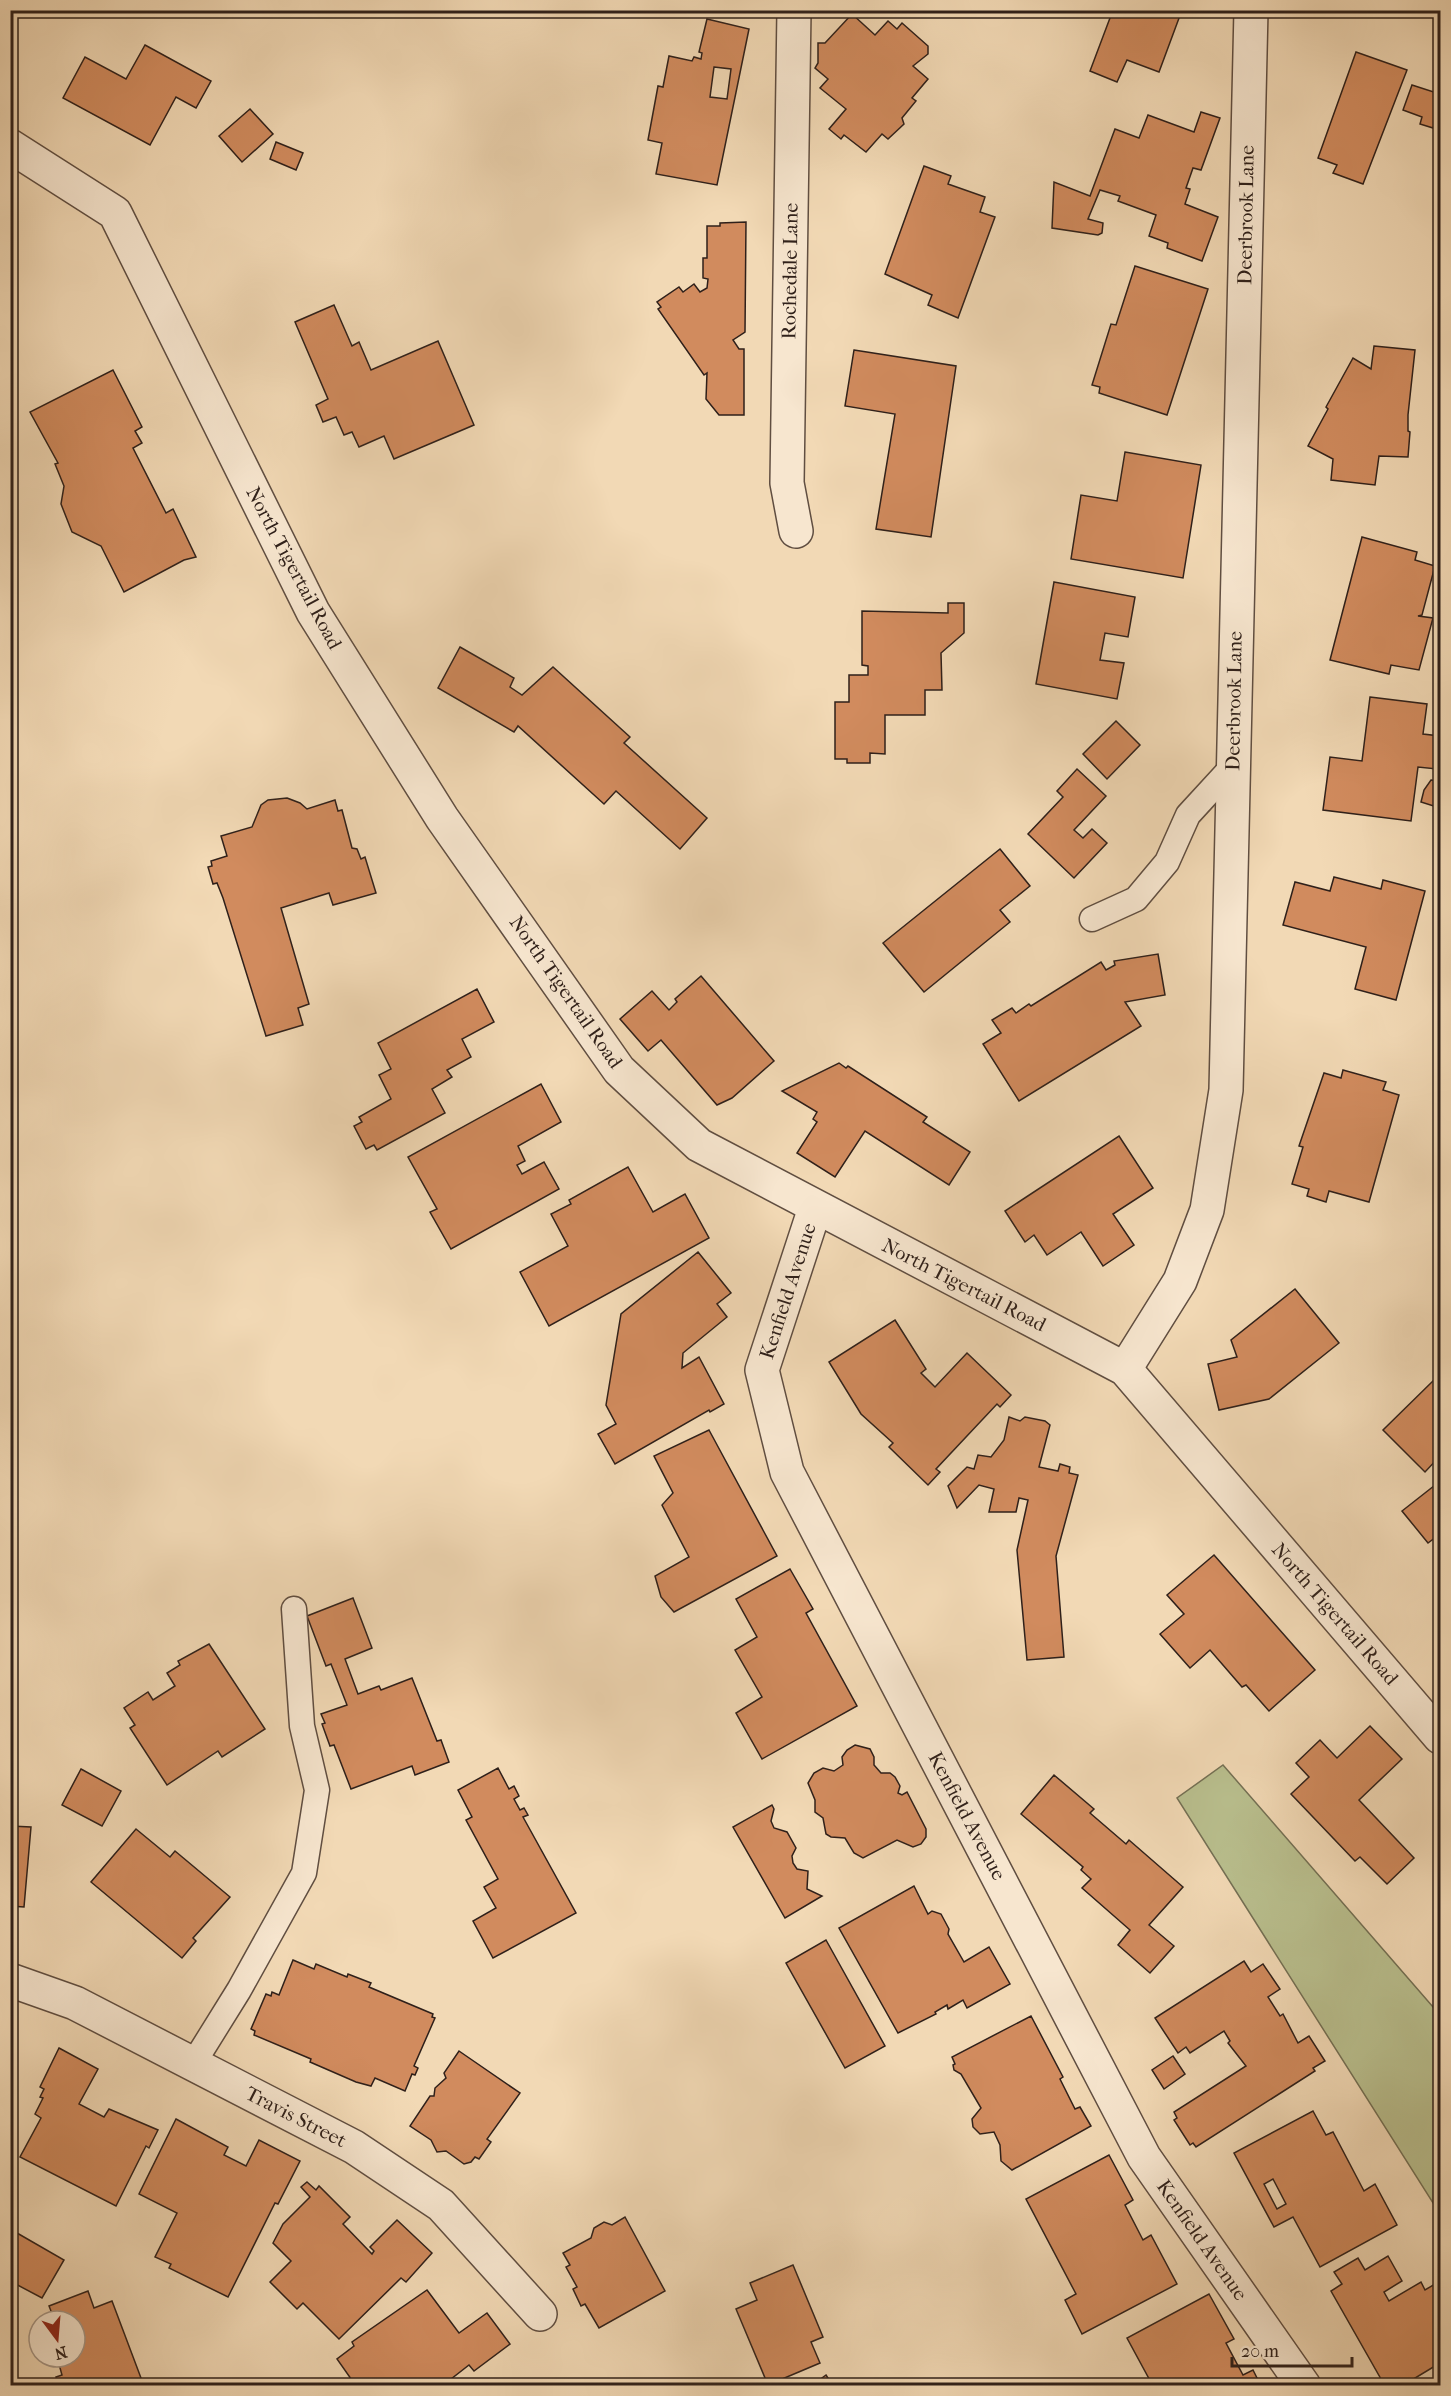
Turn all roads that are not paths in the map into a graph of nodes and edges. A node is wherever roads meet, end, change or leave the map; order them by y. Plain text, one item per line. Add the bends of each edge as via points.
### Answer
1 (794, 10) edge
2 (1251, 10) edge
3 (10, 146) edge
4 (796, 531) dead end
5 (1233, 766) junction
6 (1092, 920) dead end
7 (815, 1208) junction
8 (1125, 1369) junction
9 (294, 1609) dead end
10 (1440, 1737) edge
11 (10, 1980) edge
12 (193, 2064) junction
13 (540, 2314) dead end
14 (1304, 2385) edge

1 - 4 street, Rochedale Lane via 787,483
2 - 5 street, Deerbrook Lane
3 - 7 street, North Tigertail Road via 115,213 313,612 442,818 619,1070 699,1145
5 - 6 lane via 1188,815 1167,862 1136,899
5 - 8 street, Deerbrook Lane via 1226,1090 1208,1210 1180,1281
7 - 8 street, North Tigertail Road
7 - 14 street, Kenfield Avenue via 762,1370 787,1472 1144,2157
8 - 10 street, North Tigertail Road
9 - 12 lane via 302,1726 317,1790 304,1874
11 - 12 street, Travis Street via 75,2003
12 - 13 street, Travis Street via 354,2147 441,2205

